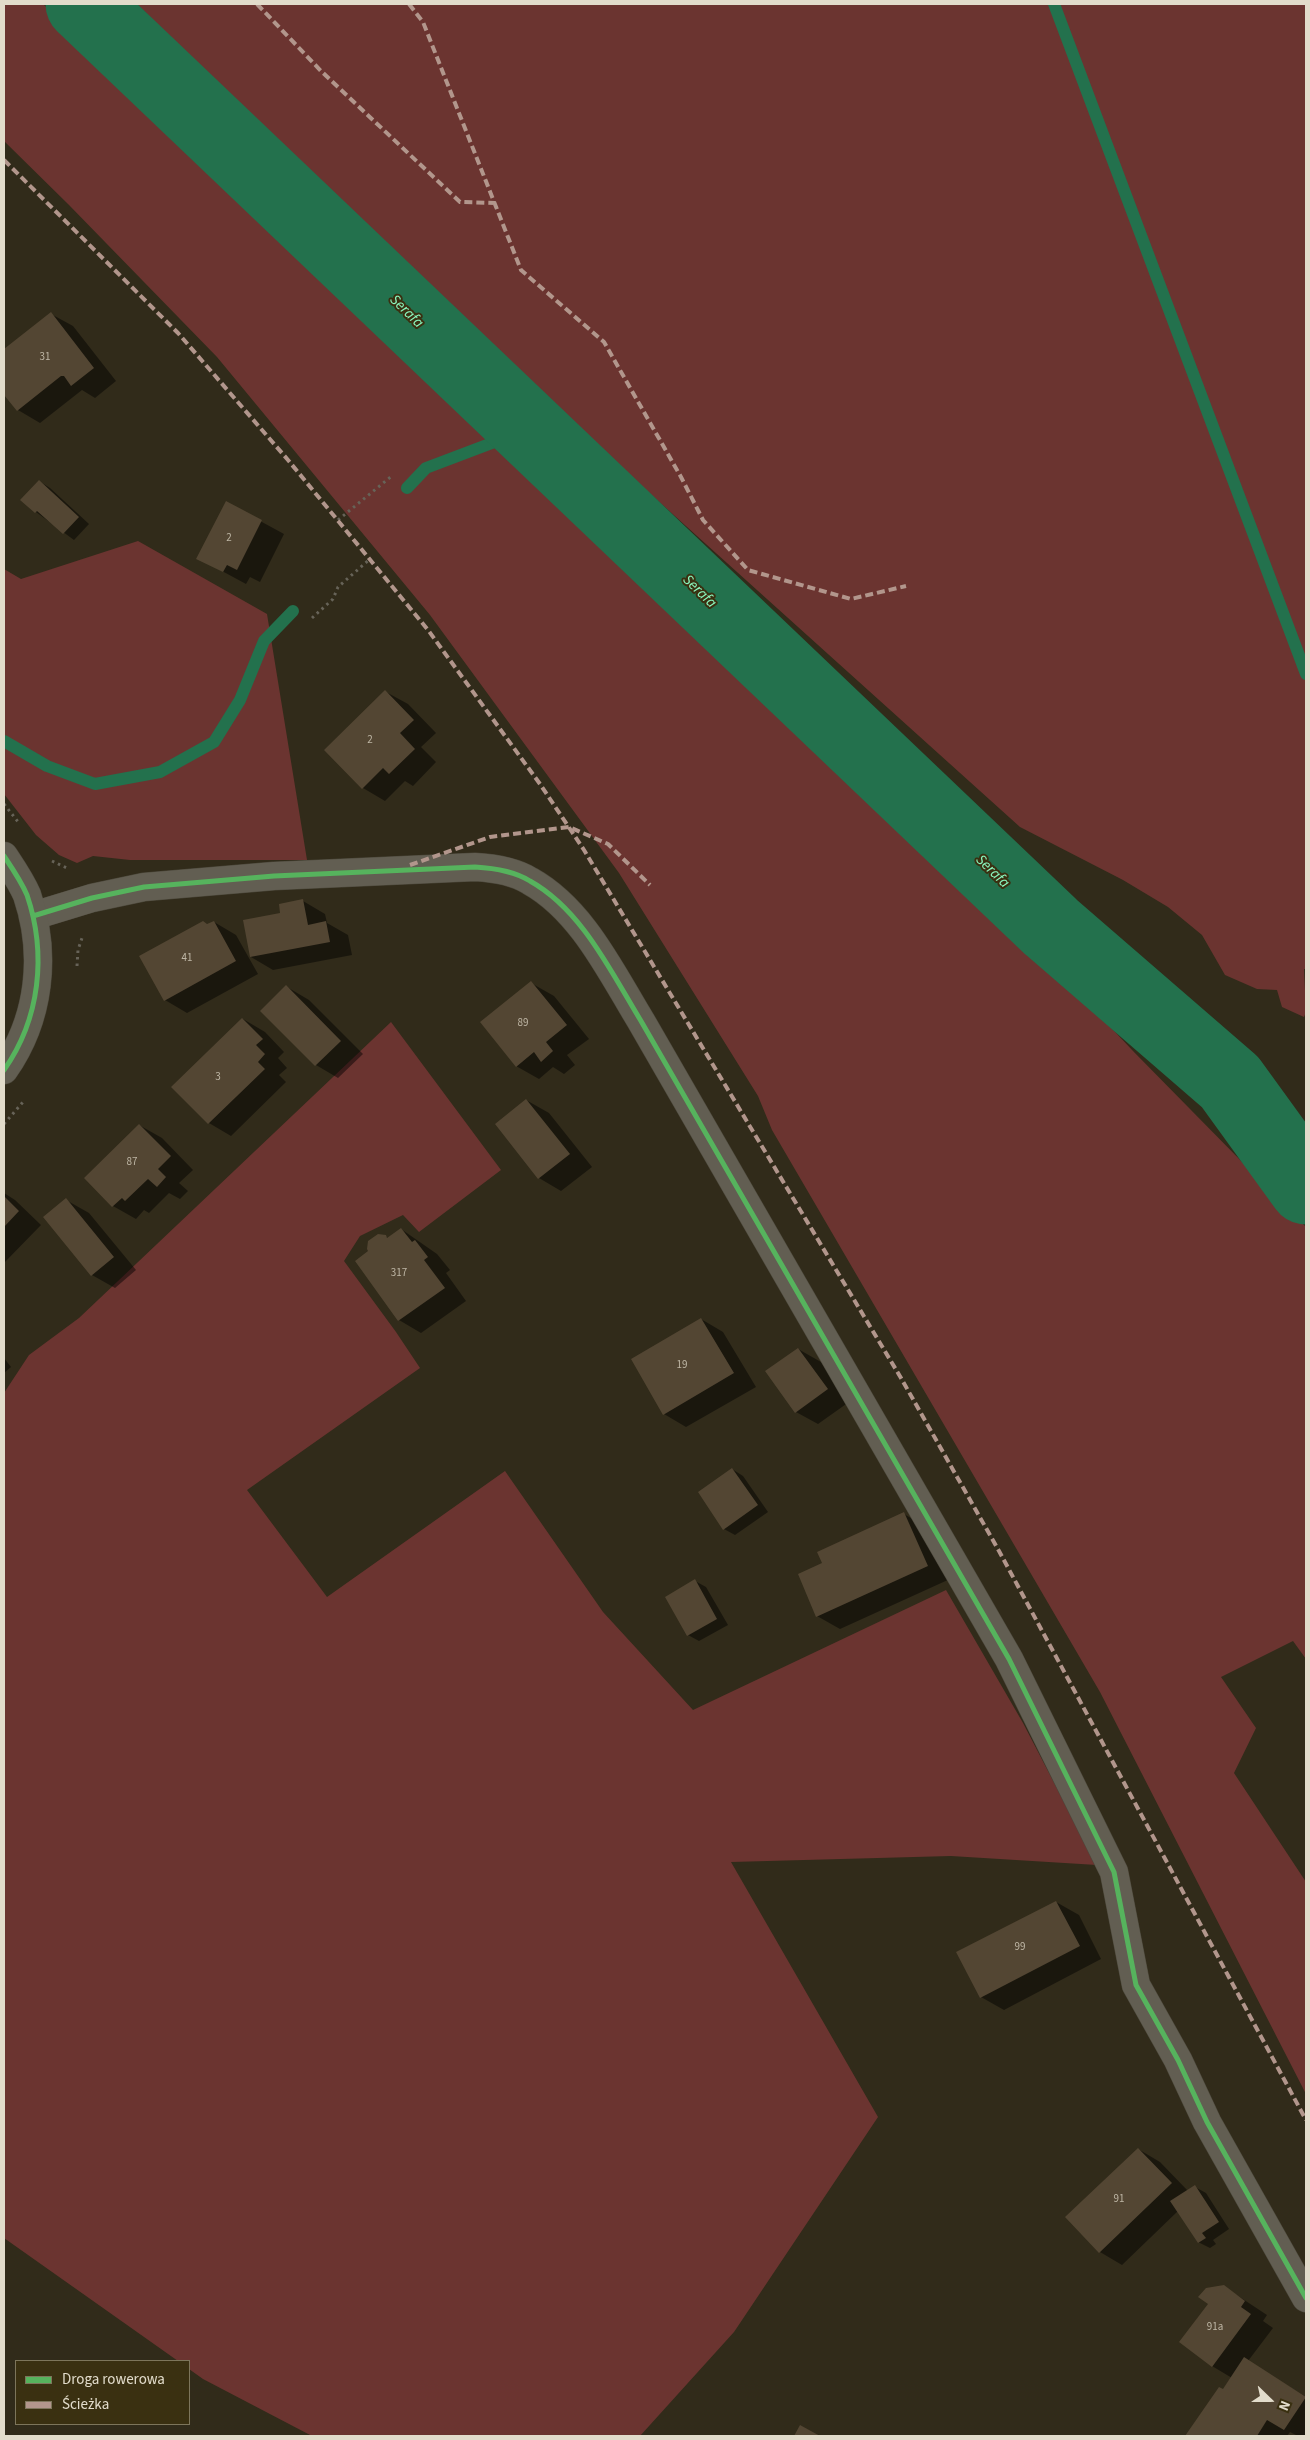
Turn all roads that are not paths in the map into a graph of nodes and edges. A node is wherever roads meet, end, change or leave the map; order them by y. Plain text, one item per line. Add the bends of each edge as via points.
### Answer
1 (4, 856) edge
2 (33, 916) junction
3 (4, 1070) edge
4 (1306, 2298) edge

1 - 2 street via 26,894
2 - 3 street via 38,966 32,1015
2 - 4 street via 92,898 144,887 274,876 475,867 490,868 529,880 556,900 602,956 641,1021 1009,1659 1114,1872 1136,1985 1178,2060 1207,2122

